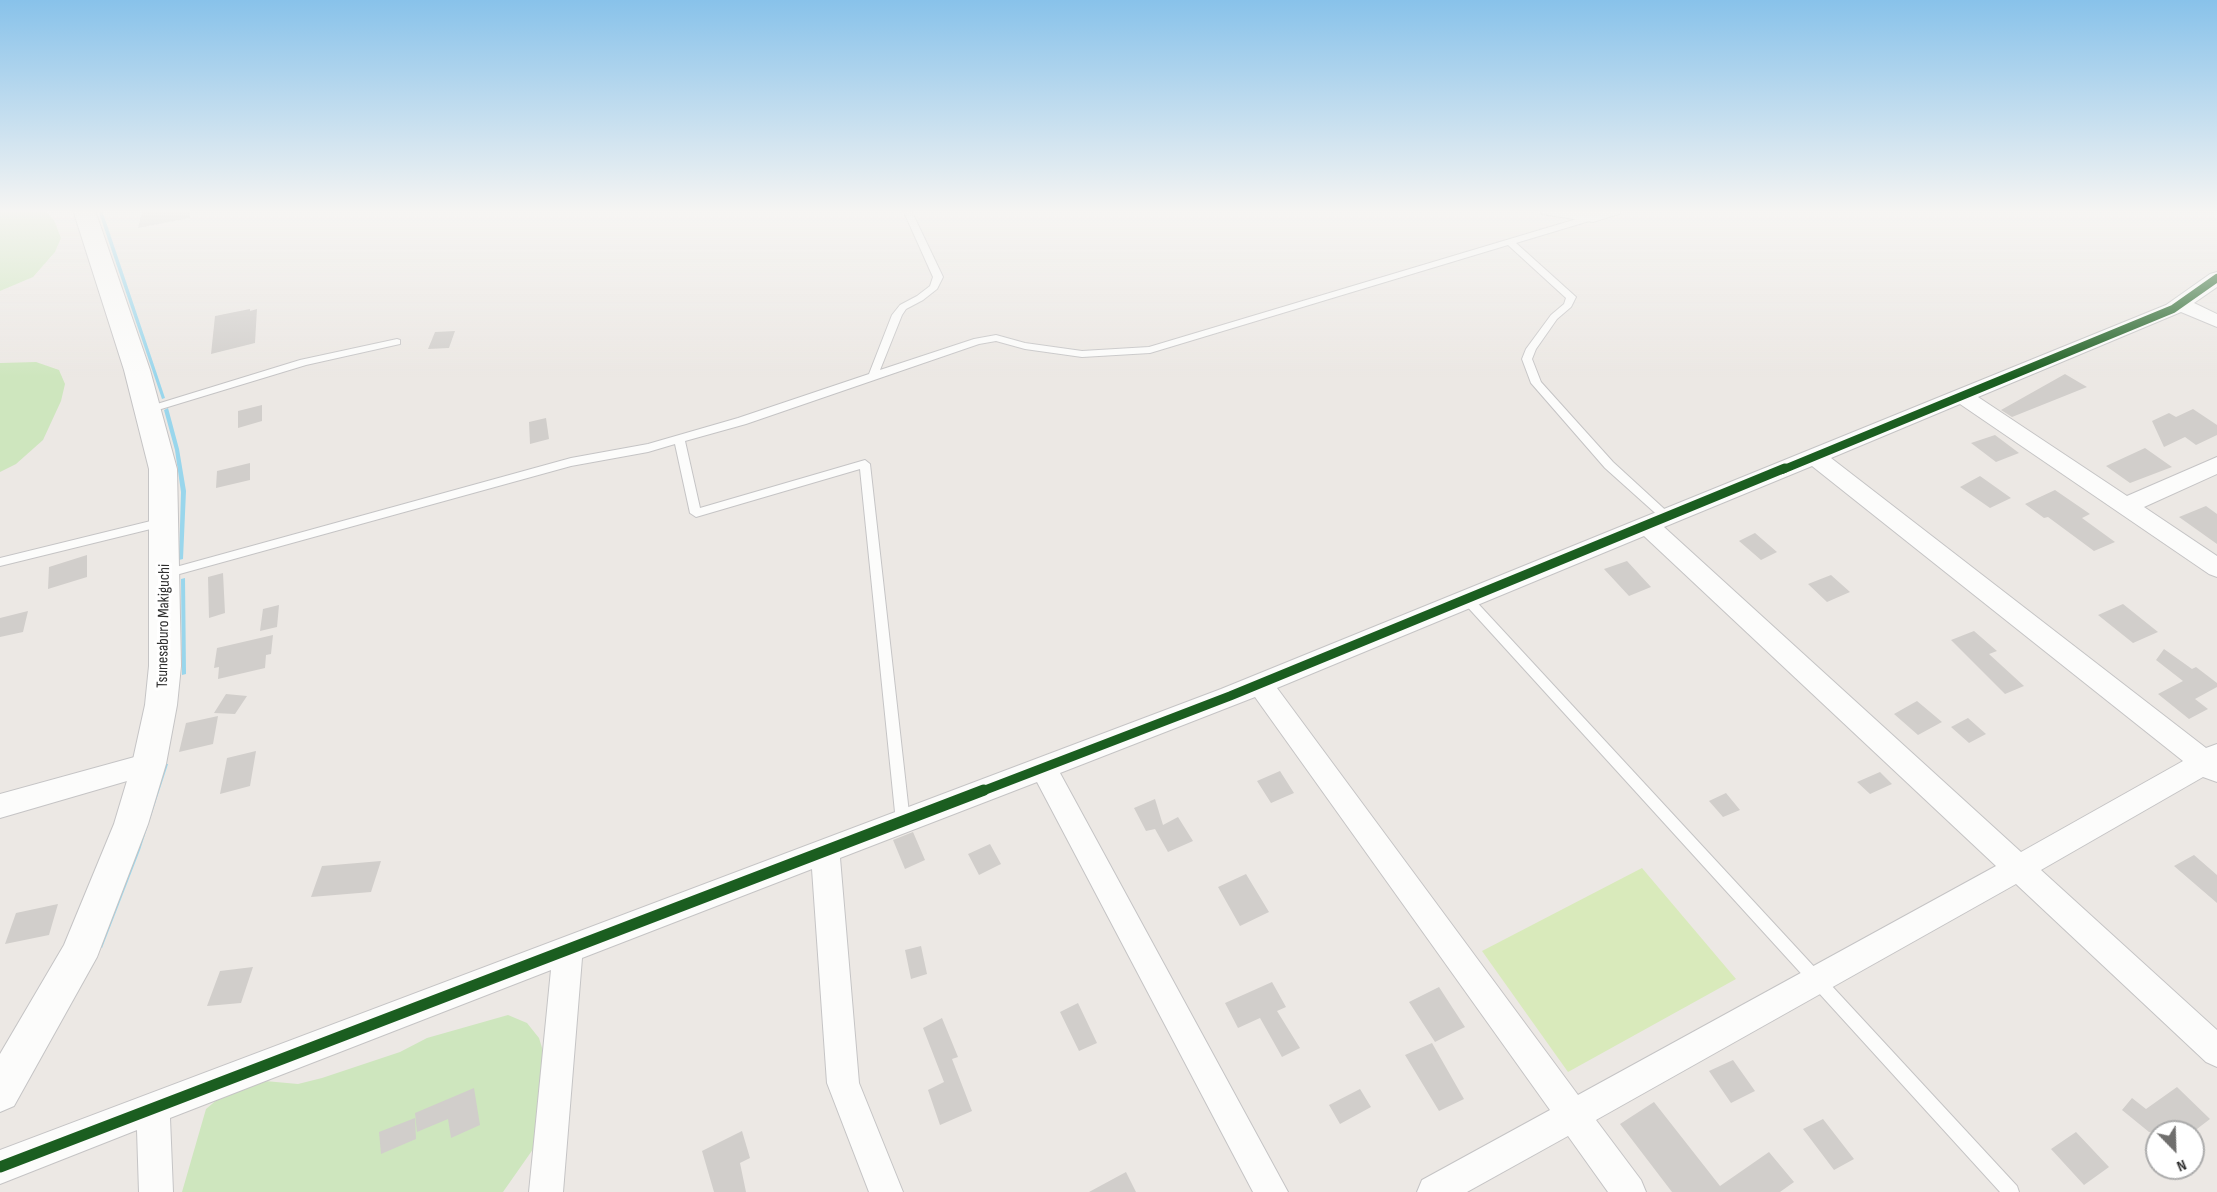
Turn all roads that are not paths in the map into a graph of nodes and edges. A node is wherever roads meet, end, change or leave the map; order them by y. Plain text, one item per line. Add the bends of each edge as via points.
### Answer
1 (102, 266) edge
2 (933, 266) edge
3 (1431, 266) edge
4 (1536, 266) edge
5 (2217, 278) edge
6 (2180, 304) junction
7 (2217, 321) edge
8 (397, 342) dead end
9 (873, 376) junction
10 (1962, 396) junction
11 (148, 410) junction
12 (679, 439) junction
13 (1814, 456) junction
14 (2217, 465) edge
15 (2126, 506) junction
16 (1657, 521) junction
17 (164, 522) junction
18 (0, 562) edge
19 (2217, 568) edge
20 (165, 574) junction
21 (1467, 599) junction
22 (1260, 684) junction
23 (2213, 763) edge
24 (150, 764) junction
25 (1043, 768) junction
26 (0, 806) edge
27 (903, 822) junction
28 (825, 851) junction
29 (2019, 868) junction
30 (568, 950) junction
31 (1815, 981) junction
32 (2217, 1051) edge
33 (0, 1092) edge
34 (153, 1109) junction
35 (1573, 1115) junction
36 (0, 1167) edge
37 (156, 1192) edge
38 (546, 1192) edge
39 (886, 1192) edge
40 (1271, 1192) edge
41 (1434, 1192) edge
42 (1629, 1192) edge
43 (2011, 1192) edge

1 - 11 street, Tsunesaburo Makiguchi
2 - 9 lane via 938,277 934,287 897,315
3 - 9 lane via 1150,350 1082,354 996,338
4 - 16 lane via 1571,297 1531,349 1527,359 1536,383
5 - 6 street
6 - 7 street
6 - 10 street
8 - 11 lane via 304,362
9 - 12 lane via 742,422
10 - 13 street
10 - 15 street
11 - 17 street, Tsunesaburo Makiguchi via 163,469
12 - 20 lane via 623,454 571,462
12 - 27 lane via 696,513 865,464
13 - 16 street
13 - 23 street
14 - 15 street
15 - 19 street
16 - 21 street
16 - 29 street
17 - 18 lane
17 - 20 street, Tsunesaburo Makiguchi
20 - 24 street, Tsunesaburo Makiguchi via 165,666
21 - 22 street
21 - 31 lane
22 - 25 street
22 - 35 street
23 - 29 street
24 - 26 street
24 - 33 street, Tsunesaburo Makiguchi via 131,824 78,957
25 - 27 street
25 - 40 street
27 - 28 street
28 - 30 street
28 - 39 street via 843,1083
29 - 31 street
29 - 32 street
30 - 34 street
30 - 38 street
31 - 35 street
31 - 43 lane
34 - 36 street
34 - 37 street
35 - 41 street
35 - 42 street

